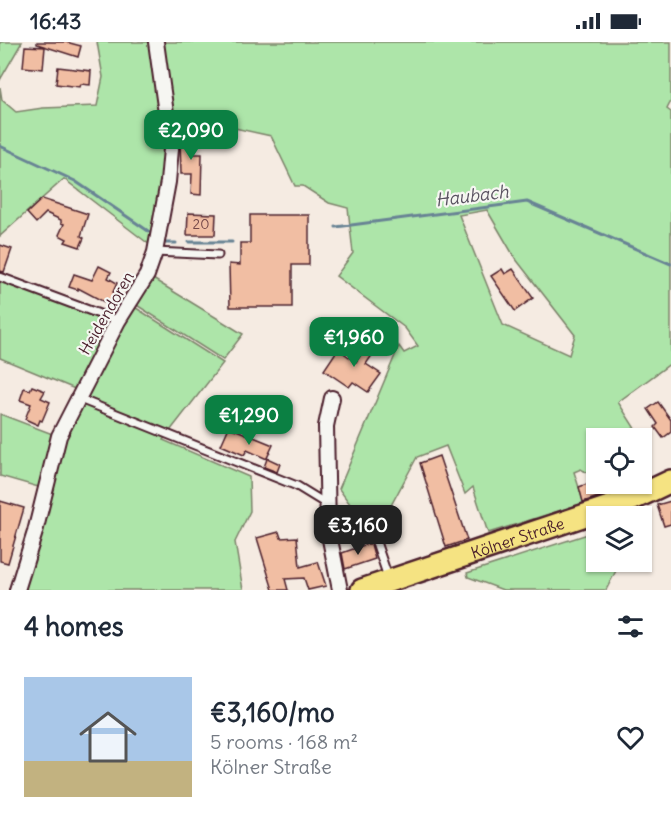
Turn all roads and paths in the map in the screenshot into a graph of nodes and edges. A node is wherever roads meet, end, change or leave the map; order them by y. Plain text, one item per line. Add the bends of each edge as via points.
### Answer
1 (156, 42) edge
2 (155, 252) junction
3 (218, 255) dead end
4 (0, 278) edge
5 (118, 321) junction
6 (77, 398) junction
7 (332, 398) dead end
8 (671, 481) edge
9 (328, 505) junction
10 (392, 531) dead end
11 (366, 539) dead end
12 (376, 542) junction
13 (390, 581) junction
14 (18, 590) edge
15 (340, 590) edge
16 (362, 590) edge

1 - 2 street, Heidendoren via 171,149
2 - 3 lane
2 - 5 street, Heidendoren via 147,275
4 - 5 lane
5 - 6 street, Heidendoren
6 - 9 lane via 297,486
6 - 14 street, Heidendoren via 59,436
7 - 9 street via 326,426
8 - 13 main road, Kölner Straße via 633,499
9 - 15 street via 328,529
10 - 12 lane
11 - 12 lane via 372,537
12 - 13 lane
13 - 16 main road, Kölner Straße

